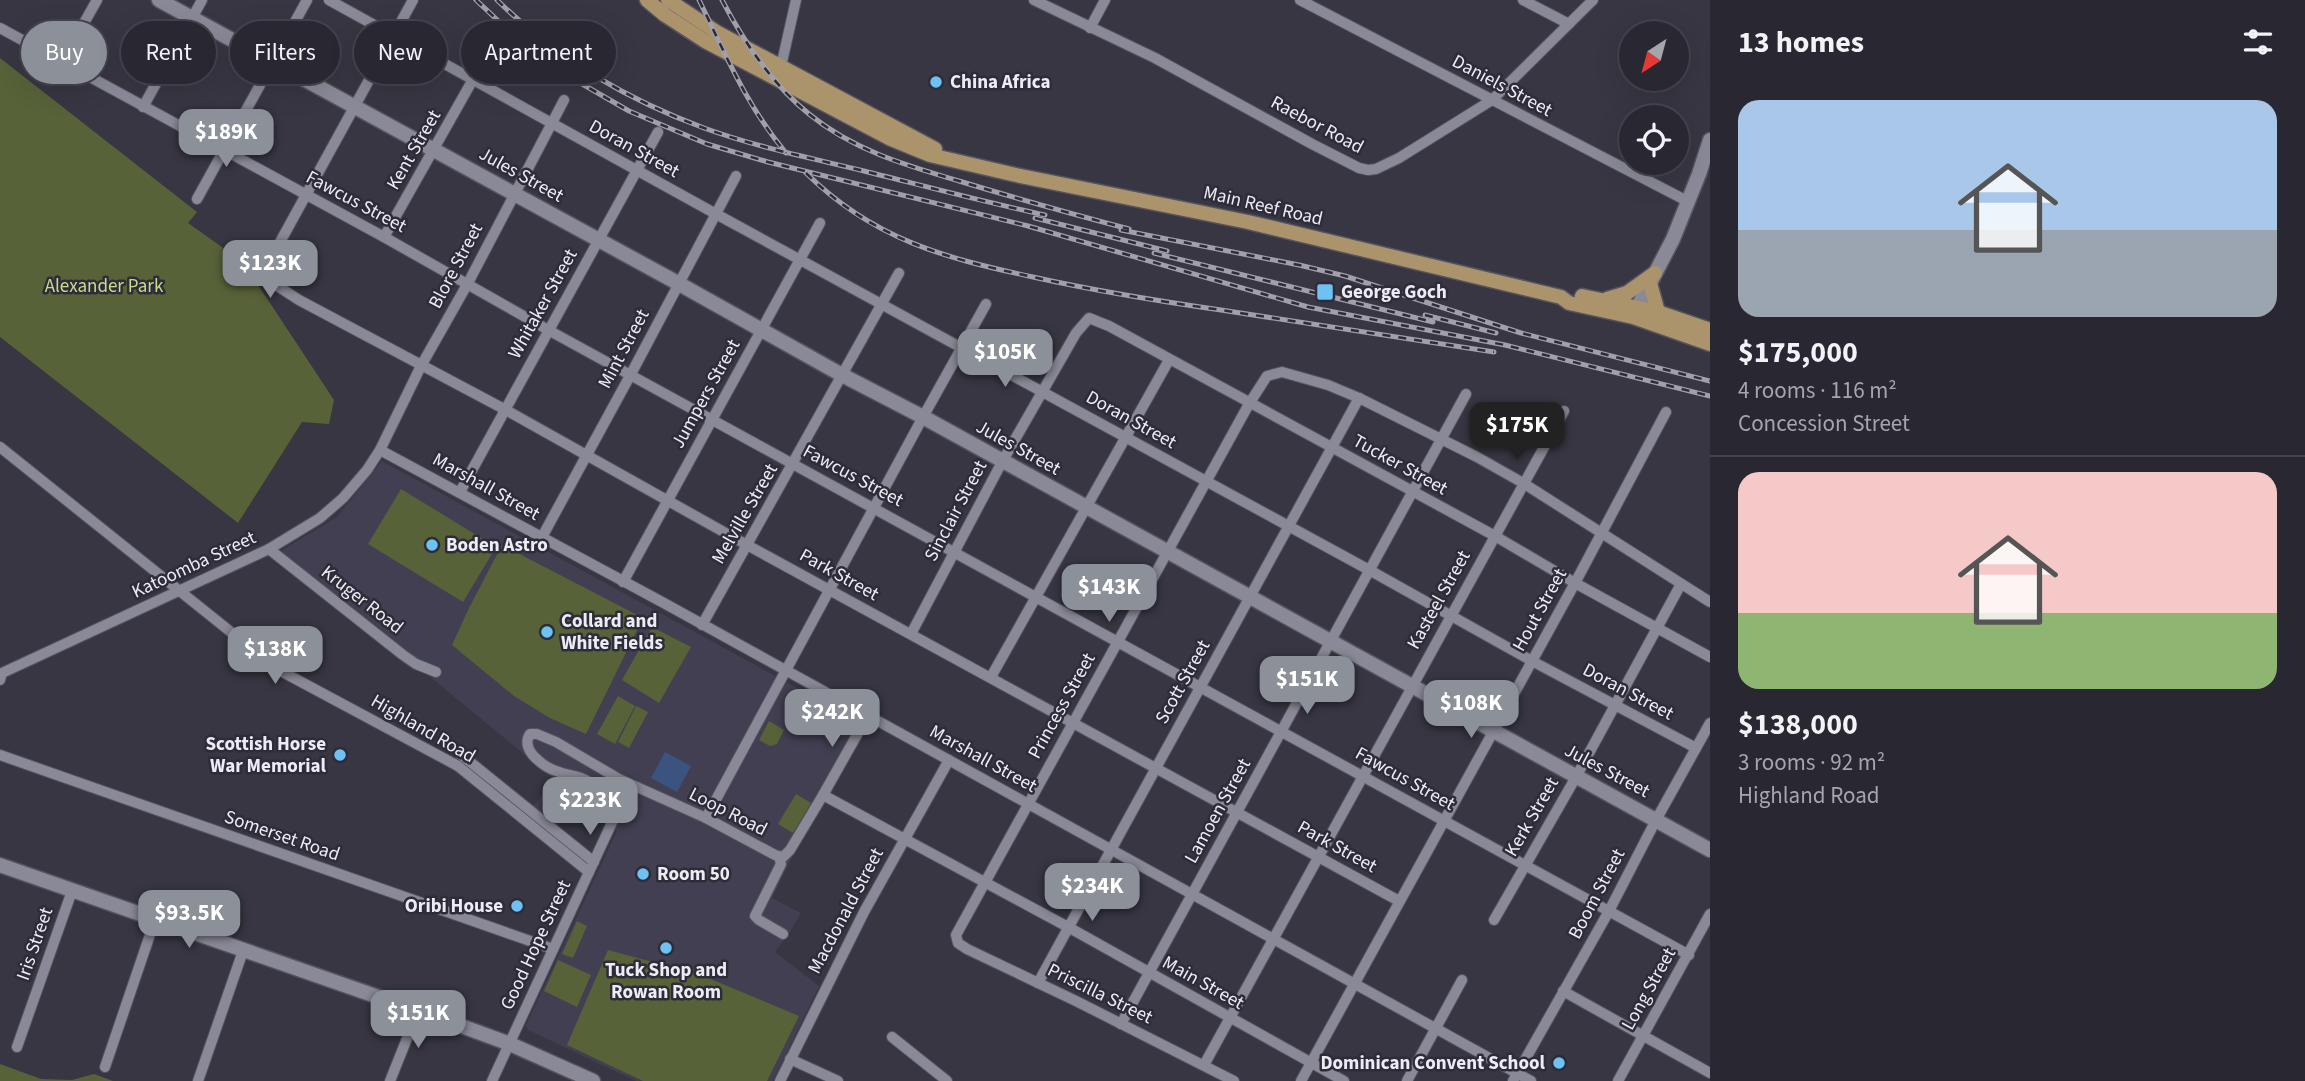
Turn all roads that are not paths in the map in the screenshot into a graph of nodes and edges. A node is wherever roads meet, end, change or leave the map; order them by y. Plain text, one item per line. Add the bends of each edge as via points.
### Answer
1 (97, 0) edge
2 (159, 0) edge
3 (202, 0) edge
4 (307, 0) edge
5 (329, 0) edge
6 (413, 0) edge
7 (647, 0) edge
8 (668, 0) edge
9 (796, 0) edge
10 (1034, 0) edge
11 (1105, 0) edge
12 (1300, 0) edge
13 (1523, 0) edge
14 (1593, 0) edge
15 (191, 18) junction
16 (85, 21) edge
17 (295, 21) edge
18 (367, 21) edge
19 (401, 21) edge
20 (1569, 24) junction
21 (0, 28) edge
22 (1090, 28) junction
23 (230, 38) edge
24 (21, 40) edge
25 (738, 50) junction
26 (780, 72) junction
27 (102, 84) edge
28 (260, 84) edge
29 (315, 84) edge
30 (367, 84) edge
31 (471, 84) edge
32 (479, 84) edge
33 (564, 100) dead end
34 (1492, 100) junction
35 (355, 106) junction
36 (144, 107) junction
37 (552, 122) junction
38 (658, 132) dead end
39 (1710, 140) edge
40 (223, 150) junction
41 (434, 150) junction
42 (637, 171) junction
43 (736, 176) dead end
44 (515, 193) junction
45 (306, 195) junction
46 (197, 200) dead end
47 (1689, 202) junction
48 (716, 214) junction
49 (820, 223) dead end
50 (384, 237) junction
51 (598, 240) junction
52 (800, 259) junction
53 (899, 273) dead end
54 (1652, 278) junction
55 (468, 283) junction
56 (678, 283) junction
57 (1561, 297) junction
58 (1602, 300) junction
59 (881, 304) junction
60 (986, 304) dead end
61 (1635, 312) junction
62 (1658, 312) junction
63 (1710, 330) edge
64 (550, 331) junction
65 (761, 331) junction
66 (1076, 333) joint
67 (1710, 344) edge
68 (962, 349) junction
69 (1169, 360) junction
70 (421, 366) junction
71 (631, 374) junction
72 (842, 375) junction
73 (1043, 392) junction
74 (1466, 394) dead end
75 (1359, 398) junction
76 (1249, 404) junction
77 (504, 409) junction
78 (1564, 411) dead end
79 (1666, 412) dead end
80 (923, 417) junction
81 (712, 419) junction
82 (1126, 437) junction
83 (1441, 439) junction
84 (0, 447) edge
85 (1332, 447) junction
86 (380, 450) junction
87 (587, 455) junction
88 (1002, 462) junction
89 (794, 464) junction
90 (1207, 481) junction
91 (1523, 483) junction
92 (460, 492) junction
93 (1413, 492) junction
94 (668, 500) junction
95 (874, 507) junction
96 (1087, 508) junction
97 (1289, 527) junction
98 (1601, 533) junction
99 (1495, 536) junction
100 (542, 537) junction
101 (747, 545) junction
102 (269, 548) junction
103 (955, 551) junction
104 (1166, 552) junction
105 (1370, 571) junction
106 (623, 582) junction
107 (1575, 583) junction
108 (1681, 584) junction
109 (829, 589) junction
110 (182, 591) junction
111 (1037, 597) junction
112 (1249, 597) junction
113 (1710, 602) edge
114 (1451, 616) junction
115 (702, 625) junction
116 (1657, 627) junction
117 (911, 634) junction
118 (1118, 641) junction
119 (1331, 643) junction
120 (1710, 657) edge
121 (1532, 661) junction
122 (785, 670) junction
123 (436, 672) dead end
124 (1, 676) edge
125 (991, 677) junction
126 (1411, 687) junction
127 (1200, 688) junction
128 (1614, 704) junction
129 (867, 717) junction
130 (1073, 722) junction
131 (1710, 723) edge
132 (1281, 731) junction
133 (1493, 732) junction
134 (1696, 748) junction
135 (459, 753) dead end
136 (0, 755) edge
137 (949, 760) junction
138 (1156, 767) junction
139 (1364, 776) junction
140 (1576, 776) junction
141 (823, 795) junction
142 (1028, 803) junction
143 (1237, 812) junction
144 (706, 818) junction
145 (1656, 820) junction
146 (1444, 821) junction
147 (613, 825) joint
148 (904, 840) junction
149 (1111, 849) junction
150 (1710, 850) edge
151 (779, 857) junction
152 (1320, 857) junction
153 (0, 865) edge
154 (1525, 865) junction
155 (591, 867) junction
156 (984, 883) junction
157 (72, 891) junction
158 (1192, 894) junction
159 (1399, 901) junction
160 (1609, 911) junction
161 (1710, 914) edge
162 (156, 920) junction
163 (1494, 920) dead end
164 (1068, 928) junction
165 (783, 934) dead end
166 (956, 935) joint
167 (1274, 939) junction
168 (553, 949) junction
169 (243, 951) junction
170 (1689, 955) junction
171 (1149, 974) junction
172 (1462, 980) dead end
173 (1038, 983) junction
174 (1355, 984) junction
175 (1563, 991) junction
176 (418, 1011) junction
177 (1230, 1018) junction
178 (1121, 1024) junction
179 (1436, 1028) junction
180 (1643, 1035) junction
181 (892, 1037) dead end
182 (510, 1044) junction
183 (17, 1047) dead end
184 (790, 1059) junction
185 (1311, 1063) junction
186 (1204, 1065) junction
187 (105, 1067) dead end
188 (1710, 1073) edge
189 (1515, 1077) edge
190 (198, 1081) edge
191 (390, 1081) edge
192 (492, 1081) edge
193 (591, 1081) edge
194 (780, 1081) edge
195 (838, 1081) edge
196 (947, 1081) edge
197 (1234, 1081) edge
198 (1301, 1081) edge
199 (1344, 1081) edge
200 (1407, 1081) edge
201 (1531, 1081) edge
202 (1619, 1081) edge

1 - 16 street
2 - 15 main road, Jules Street
3 - 15 street
4 - 17 street
5 - 18 street, Doran Street
6 - 19 street
7 - 25 main road, Main Reef Road via 682,27
8 - 25 main road, Main Reef Road
9 - 26 street
10 - 22 street, Raebor Road
11 - 22 street
12 - 34 street, Daniels Street
13 - 20 street
14 - 20 street, Raebor Road
15 - 23 main road, Jules Street
15 - 36 street
20 - 34 street, Raebor Road
21 - 24 street, Fawcus Street
22 - 34 street, Raebor Road via 1368,170 1399,158
25 - 26 main road, Main Reef Road
26 - 57 main road, Main Reef Road via 956,159 1248,222
27 - 36 street, Fawcus Street
28 - 40 street
29 - 35 main road, Jules Street
30 - 35 street
31 - 41 street, Kent Street
32 - 37 street, Doran Street
33 - 37 street, Blore Street
34 - 47 street, Daniels Street
35 - 41 main road, Jules Street
35 - 45 street
36 - 40 street, Fawcus Street
37 - 42 street, Doran Street
37 - 44 street, Blore Street
38 - 42 street, Whitaker Street
39 - 47 main road
40 - 45 street, Fawcus Street
40 - 46 street
41 - 44 main road, Jules Street
41 - 50 street, Kent Street
42 - 48 street, Doran Street
42 - 51 street, Whitaker Street
43 - 48 street, Mint Street
44 - 51 main road, Jules Street
44 - 55 street, Blore Street
45 - 50 street, Fawcus Street
45 - 70 street, Park Street via 266,275 299,300
47 - 54 main road
48 - 52 street, Doran Street
48 - 56 street, Mint Street
49 - 52 street, Jumpers Street
50 - 55 street, Fawcus Street
51 - 56 main road, Jules Street
51 - 64 street, Whitaker Street
52 - 59 street, Doran Street
52 - 65 street, Jumpers Street
53 - 59 street, Melville Street
54 - 58 main road via 1627,293
54 - 61 main road
54 - 62 main road
55 - 64 street, Fawcus Street
55 - 70 street, Blore Street
56 - 65 main road, Jules Street
56 - 71 street, Mint Street
57 - 58 main road, Main Reef Road via 1571,293
57 - 61 main road, Main Reef Road via 1569,303
58 - 61 main road, Main Reef Road
59 - 68 street, Doran Street
59 - 72 street, Melville Street
60 - 68 street
61 - 62 main road, Main Reef Road
61 - 67 main road, Main Reef Road
62 - 63 main road, Main Reef Road
64 - 71 street, Fawcus Street
64 - 77 street, Whitaker Street
65 - 72 main road, Jules Street
65 - 81 street, Jumpers Street
66 - 69 street, Tucker Street via 1092,319
66 - 73 street, Sinclair Street
68 - 73 street, Doran Street
68 - 80 street
69 - 76 street, Tucker Street
69 - 82 street
70 - 77 street, Park Street
70 - 86 street, Blore Street
71 - 81 street, Fawcus Street
71 - 87 street, Mint Street
72 - 80 main road, Jules Street
72 - 89 street, Melville Street
73 - 82 street, Doran Street
73 - 88 street, Sinclair Street
74 - 83 street, Lamoen Street
75 - 76 street, Princess Street via 1282,372 1268,376
75 - 83 street
75 - 85 street, Scott Street
76 - 85 street, Tucker Street
76 - 90 street, Princess Street
77 - 87 street, Park Street
77 - 92 street, Whitaker Street
78 - 91 street, Kasteel Street
79 - 98 street, Hout Street
80 - 88 main road, Jules Street
80 - 95 street
81 - 89 street, Fawcus Street
81 - 94 street, Jumpers Street
82 - 90 street, Doran Street
82 - 96 street
83 - 91 street
83 - 93 street, Lamoen Street
84 - 110 street, Highland Road
85 - 93 street, Tucker Street
85 - 97 street, Scott Street
86 - 92 street, Marshall Street
86 - 102 street, Katoomba Street via 334,507
87 - 94 street, Park Street
87 - 100 street, Mint Street
88 - 96 main road, Jules Street
88 - 103 street, Sinclair Street
89 - 95 street, Fawcus Street
89 - 101 street, Melville Street
90 - 97 street, Doran Street
90 - 104 street, Princess Street
91 - 98 street
91 - 99 street, Kasteel Street
92 - 100 street, Marshall Street
93 - 99 street, Tucker Street
93 - 105 street, Lamoen Street
94 - 101 street, Park Street
94 - 106 street, Jumpers Street
95 - 103 street, Fawcus Street
95 - 109 street
96 - 104 main road, Jules Street
96 - 111 street
97 - 105 street, Doran Street
97 - 112 street, Scott Street
98 - 107 street, Hout Street
98 - 108 street
99 - 107 street, Tucker Street
99 - 114 street, Kasteel Street
100 - 106 street, Marshall Street
101 - 109 street, Park Street
101 - 115 street, Melville Street
102 - 110 street, Katoomba Street
102 - 123 street, Kruger Road via 403,655
103 - 111 street, Fawcus Street
103 - 117 street, Sinclair Street
104 - 112 main road, Jules Street
104 - 118 street, Princess Street
105 - 114 street, Doran Street
105 - 119 street, Lamoen Street
106 - 115 street, Marshall Street
107 - 116 street, Tucker Street
107 - 121 street, Hout Street
108 - 113 street
108 - 116 street, Kerk Street
109 - 117 street, Park Street
109 - 122 street
110 - 124 street, Katoomba Street
110 - 155 street, Highland Road via 286,675 458,766
111 - 118 street, Fawcus Street
111 - 125 street
112 - 119 main road, Jules Street
112 - 127 street, Scott Street
114 - 121 street, Doran Street
114 - 126 street, Kasteel Street
115 - 122 street, Marshall Street
116 - 120 street, Tucker Street
116 - 128 street, Kerk Street
117 - 125 street, Park Street
118 - 127 street, Fawcus Street
118 - 130 street, Princess Street
119 - 126 main road, Jules Street
119 - 132 street, Lamoen Street
121 - 128 street, Doran Street
121 - 133 street, Hout Street
122 - 129 street, Marshall Street
122 - 144 street
125 - 130 street, Park Street
126 - 133 main road, Jules Street
126 - 139 street, Kasteel Street
127 - 132 street, Fawcus Street
127 - 138 street, Scott Street
128 - 134 street, Doran Street
128 - 140 street, Kerk Street
129 - 137 street, Marshall Street
129 - 141 street
130 - 138 street, Park Street
130 - 142 street, Princess Street
131 - 134 street, Boom Street
132 - 139 street, Fawcus Street
132 - 143 street, Lamoen Street
133 - 140 main road, Jules Street
133 - 146 street, Hout Street
134 - 145 street, Boom Street
135 - 155 street, Highland Road
136 - 168 street, Somerset Road
137 - 142 street, Marshall Street
137 - 148 street, Macdonald Street
138 - 143 street, Park Street
138 - 149 street, Scott Street
139 - 146 street, Fawcus Street
139 - 152 street, Kasteel Street
140 - 145 main road, Jules Street
140 - 154 street, Kerk Street
141 - 148 street, Main Street
141 - 151 street, Loop Road via 786,856
142 - 149 street, Marshall Street
142 - 156 street, Princess Street
143 - 152 street, Park Street
143 - 158 street, Lamoen Street
144 - 147 street, Loop Road via 530,734 526,745 539,760 588,781 606,796 614,812
144 - 151 street, Loop Road
145 - 150 main road, Jules Street
145 - 160 street, Boom Street
146 - 154 street, Fawcus Street
146 - 159 street, Hout Street
147 - 155 street, Good Hope Street
148 - 156 street, Main Street
148 - 184 street, Macdonald Street
149 - 158 street, Marshall Street
149 - 164 street, Scott Street
151 - 165 street via 781,864 755,916
152 - 159 street, Park Street
152 - 167 street, Kasteel Street
153 - 157 main road
154 - 160 street, Fawcus Street
154 - 163 street, Kerk Street
155 - 168 street, Good Hope Street
156 - 164 street, Main Street
156 - 166 street, Princess Street
157 - 162 main road
157 - 183 street, Iris Street
158 - 167 street, Marshall Street
158 - 171 street, Lamoen Street
159 - 174 street, Hout Street
160 - 170 street, Fawcus Street
160 - 175 street, Boom Street
161 - 170 street, Long Street
162 - 169 main road
162 - 187 street
164 - 171 street, Main Street
164 - 173 street, Scott Street
166 - 173 street, Priscilla Street via 967,949
167 - 174 street, Marshall Street
167 - 177 street, Kasteel Street
168 - 182 street, Good Hope Street
169 - 176 main road
169 - 190 street
170 - 180 street, Long Street
171 - 177 street, Main Street
171 - 178 street, Lamoen Street
172 - 179 street
173 - 178 street, Priscilla Street
174 - 179 street, Marshall Street
174 - 185 street, Hout Street
175 - 180 street
175 - 189 street, Boom Street
176 - 182 main road
176 - 191 street
177 - 185 street, Main Street
177 - 186 street, Kasteel Street
178 - 186 street, Priscilla Street
179 - 189 street, Marshall Street
179 - 200 street
180 - 188 street
180 - 202 street, Long Street
181 - 196 street
182 - 192 street, Good Hope Street
182 - 193 main road
184 - 194 street, Macdonald Street
184 - 195 street
185 - 198 street, Hout Street
185 - 199 street, Main Street
186 - 197 street, Priscilla Street
189 - 201 street, Marshall Street

